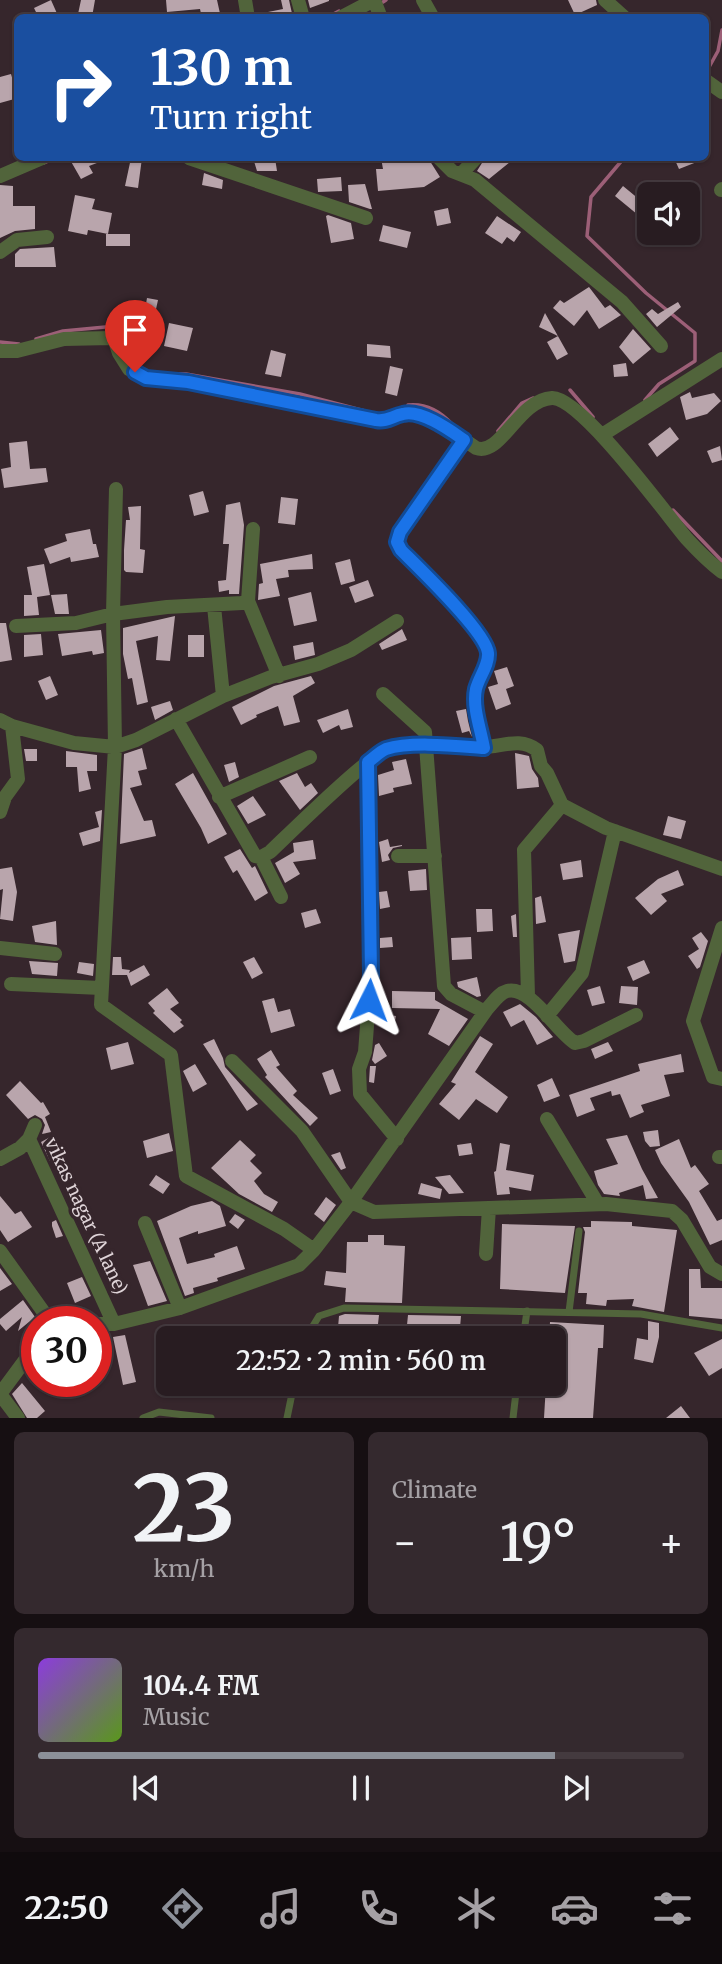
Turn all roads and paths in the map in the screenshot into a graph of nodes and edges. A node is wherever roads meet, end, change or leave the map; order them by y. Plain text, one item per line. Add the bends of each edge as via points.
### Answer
1 (374, 0) edge
2 (605, 0) edge
3 (349, 14) edge
4 (621, 14) edge
5 (35, 161) edge
6 (203, 161) edge
7 (442, 161) edge
8 (473, 161) edge
9 (461, 174) junction
10 (0, 176) edge
11 (366, 218) dead end
12 (47, 237) dead end
13 (0, 251) edge
14 (661, 346) dead end
15 (0, 351) edge
16 (722, 359) edge
17 (606, 433) junction
18 (464, 440) junction
19 (116, 489) dead end
20 (253, 529) dead end
21 (722, 572) edge
22 (248, 601) junction
23 (214, 606) junction
24 (113, 614) junction
25 (397, 621) dead end
26 (16, 626) dead end
27 (279, 677) junction
28 (383, 694) dead end
29 (223, 696) junction
30 (176, 719) junction
31 (6, 723) edge
32 (426, 745) junction
33 (115, 747) junction
34 (484, 748) junction
35 (310, 757) dead end
36 (368, 762) junction
37 (219, 797) junction
38 (562, 805) junction
39 (0, 812) edge
40 (615, 831) junction
41 (398, 856) dead end
42 (435, 856) junction
43 (261, 857) junction
44 (722, 869) edge
45 (281, 897) dead end
46 (722, 928) edge
47 (0, 948) edge
48 (55, 954) dead end
49 (11, 984) dead end
50 (102, 988) junction
51 (528, 996) junction
52 (485, 1012) junction
53 (636, 1015) dead end
54 (547, 1016) junction
55 (232, 1061) dead end
56 (722, 1079) edge
57 (547, 1119) dead end
58 (397, 1139) junction
59 (0, 1158) edge
60 (351, 1202) junction
61 (598, 1204) junction
62 (489, 1208) junction
63 (145, 1223) dead end
64 (579, 1231) dead end
65 (314, 1250) junction
66 (0, 1251) edge
67 (486, 1254) dead end
68 (722, 1274) edge
69 (39, 1306) edge
70 (180, 1308) junction
71 (527, 1311) junction
72 (569, 1312) junction
73 (114, 1324) joint
74 (313, 1326) edge
75 (525, 1326) edge
76 (722, 1328) edge
77 (21, 1366) edge
78 (0, 1394) edge
79 (292, 1396) edge
80 (516, 1396) edge
81 (18, 1418) edge
82 (143, 1418) edge
83 (211, 1418) edge
84 (287, 1418) edge
85 (513, 1418) edge

1 - 3 street
2 - 4 street
5 - 10 street
6 - 11 street
7 - 9 street
8 - 9 street
9 - 14 street via 475,180 622,302
12 - 13 street via 17,240
15 - 18 street via 64,339 111,338 129,369 146,378 188,382 383,421 407,414 436,421
16 - 17 street
17 - 18 street via 555,397 520,414 488,449 479,450
17 - 21 street via 689,541
18 - 34 street via 397,542 467,619 488,650 475,701
19 - 24 street
20 - 22 street
22 - 23 street
22 - 27 street
23 - 24 street
23 - 29 street
24 - 26 street via 76,623
24 - 33 street
25 - 27 street via 351,650
27 - 29 street
28 - 32 street via 425,732
29 - 30 street
30 - 33 street
30 - 37 street
31 - 33 street via 74,743
31 - 39 street via 18,779
32 - 34 street
32 - 36 street via 384,750
32 - 42 street
33 - 50 street
34 - 38 street via 517,743 532,746
35 - 37 street
36 - 43 street
36 - 58 street via 371,974 360,1094
37 - 43 street via 255,856
38 - 40 street
38 - 51 street via 524,850
40 - 44 street
40 - 54 street via 582,972
41 - 42 street
42 - 52 street via 444,986
43 - 45 street
46 - 56 street via 693,1021 713,1077
47 - 48 street
49 - 50 street
50 - 65 street via 101,1005 171,1055 186,1176
51 - 52 street via 506,991
51 - 54 street
52 - 58 street
53 - 54 street via 575,1043
55 - 60 street via 302,1131
57 - 61 street
58 - 60 street
59 - 73 street, vikas nagar (A lane) via 20,1148 32,1132
60 - 62 street via 374,1212
60 - 65 street
61 - 62 street
61 - 68 street via 677,1207 710,1267
62 - 67 street
63 - 70 street
64 - 72 lane
65 - 70 street via 299,1265
66 - 69 street
70 - 73 street
71 - 72 lane
71 - 74 lane via 344,1308 319,1316
71 - 75 lane
72 - 76 lane via 641,1314
77 - 78 street
78 - 81 street
79 - 84 lane
80 - 85 lane
82 - 83 lane via 159,1412

